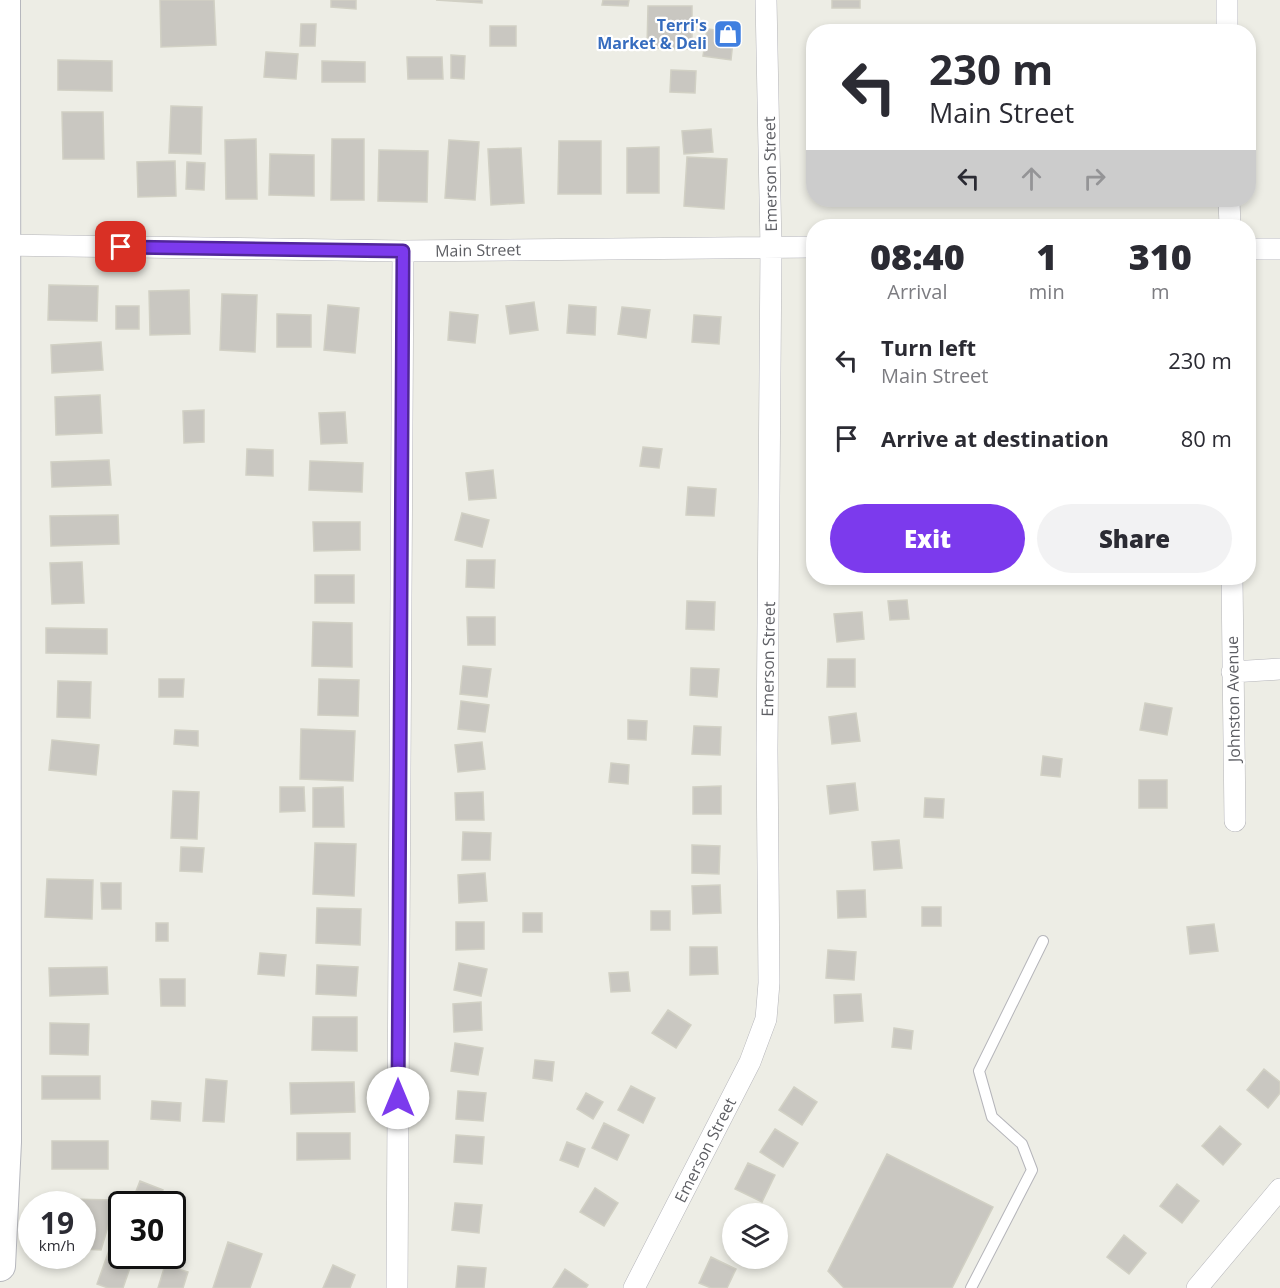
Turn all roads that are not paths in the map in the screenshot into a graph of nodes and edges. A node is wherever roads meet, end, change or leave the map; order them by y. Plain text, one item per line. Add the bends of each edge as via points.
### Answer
1 (5, 0) edge
2 (766, 0) edge
3 (1227, 0) edge
4 (1227, 24) edge
5 (2, 245) edge
6 (771, 247) junction
7 (806, 248) edge
8 (1256, 249) edge
9 (1280, 249) edge
10 (403, 251) junction
11 (2, 443) edge
12 (1232, 585) edge
13 (1280, 669) edge
14 (1232, 672) junction
15 (1235, 821) dead end
16 (1043, 941) dead end
17 (1280, 1189) edge
18 (0, 1266) edge
19 (397, 1288) edge
20 (634, 1288) edge
21 (971, 1288) edge
22 (1197, 1288) edge

1 - 5 main road
2 - 6 street, Emerson Street
3 - 4 street
5 - 10 street, Main Street
5 - 11 main road
6 - 7 street, Main Street
6 - 10 street, Main Street
6 - 20 street, Emerson Street via 766,1019 750,1062
8 - 9 street
10 - 19 street
11 - 18 main road via 6,1142
12 - 14 street, Johnston Avenue
13 - 14 street
14 - 15 street, Johnston Avenue
16 - 21 lane via 979,1071 992,1117 1022,1144 1032,1170
17 - 22 street

